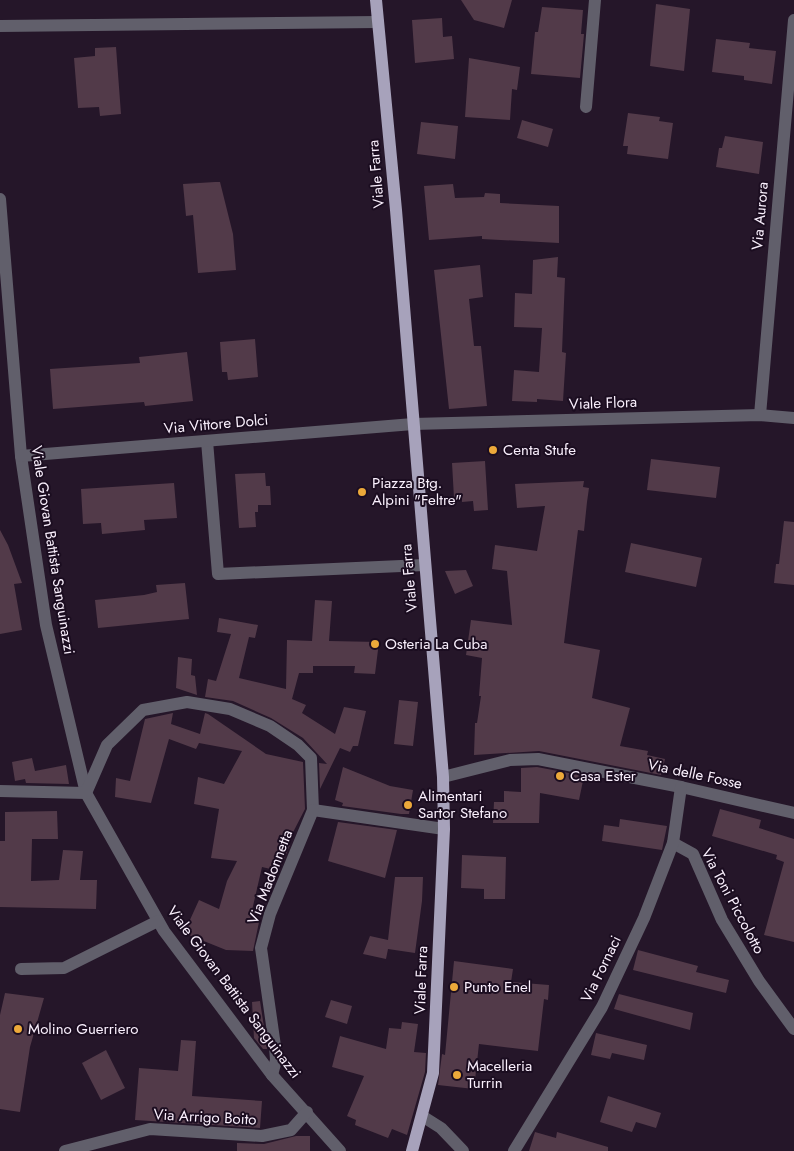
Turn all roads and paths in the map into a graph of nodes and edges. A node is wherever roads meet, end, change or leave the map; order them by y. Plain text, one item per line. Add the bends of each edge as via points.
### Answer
1 (376, 0) edge
2 (595, 0) edge
3 (794, 20) edge
4 (378, 22) junction
5 (0, 26) edge
6 (586, 107) dead end
7 (0, 199) edge
8 (0, 206) edge
9 (760, 415) junction
10 (794, 418) edge
11 (413, 424) junction
12 (207, 441) junction
13 (21, 456) junction
14 (424, 565) junction
15 (443, 777) junction
16 (681, 787) junction
17 (0, 791) edge
18 (86, 793) junction
19 (313, 810) junction
20 (794, 813) edge
21 (444, 829) junction
22 (673, 843) junction
23 (158, 920) junction
24 (21, 969) dead end
25 (794, 1029) edge
26 (272, 1075) junction
27 (307, 1112) junction
28 (422, 1116) junction
29 (65, 1151) edge
30 (340, 1151) edge
31 (412, 1151) edge
32 (463, 1151) edge
33 (514, 1151) edge

1 - 4 main road, Viale Farra
2 - 6 street
3 - 9 street, Via Aurora
4 - 5 street
4 - 11 main road, Viale Farra
7 - 8 street, Viale Giovan Battista Sanguinazzi
8 - 13 street, Viale Giovan Battista Sanguinazzi
9 - 10 street, Viale Flora
9 - 11 street, Viale Flora
11 - 12 street, Via Vittore Dolci
11 - 14 main road, Viale Farra
12 - 13 street, Via Vittore Dolci
12 - 14 street via 218,574
13 - 18 street, Viale Giovan Battista Sanguinazzi via 46,625
14 - 15 main road, Viale Farra
15 - 16 street, Via delle Fosse via 510,760 538,759
15 - 21 main road, Viale Farra
16 - 20 street, Via delle Fosse
16 - 22 street, Via Fornaci
17 - 18 street
18 - 19 street via 107,745 143,710 188,702 230,709 270,726 298,745 312,758
18 - 23 street, Viale Giovan Battista Sanguinazzi
19 - 21 street
19 - 26 street, Via Madonnetta via 270,914 261,948 275,1046
21 - 28 main road, Viale Farra via 433,1073
22 - 25 street, Via Toni Piccolotto via 693,854 722,920 759,981
22 - 33 street, Via Fornaci via 644,918 602,1007
23 - 24 street via 64,968
23 - 26 street, Viale Giovan Battista Sanguinazzi
26 - 27 street, Viale Giovan Battista Sanguinazzi
27 - 29 street, Via Arrigo Boito via 291,1130 262,1136 150,1129
27 - 30 street, Viale Giovan Battista Sanguinazzi
28 - 31 main road, Viale Farra
28 - 32 street via 441,1128

